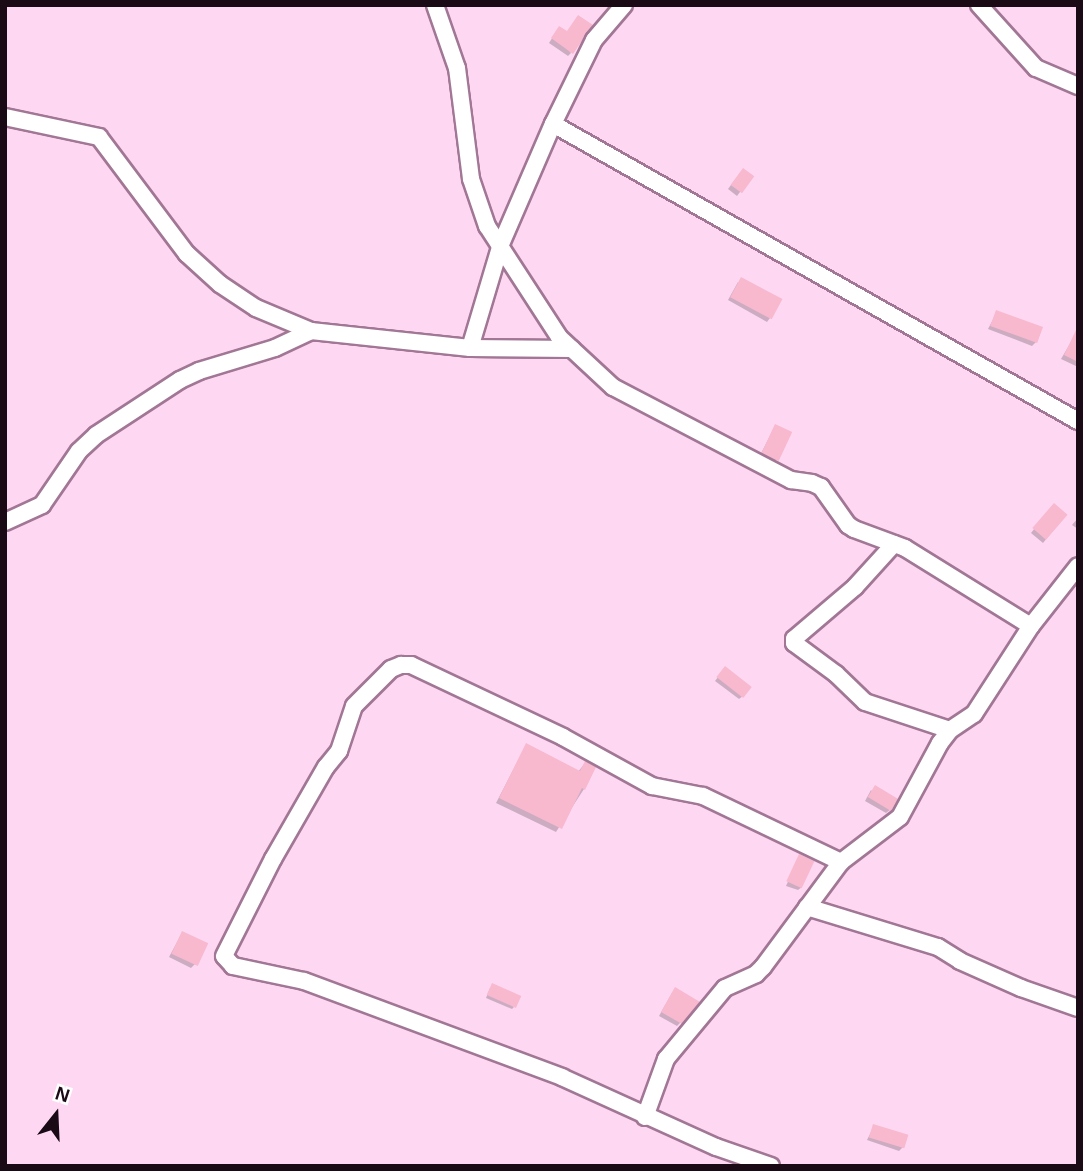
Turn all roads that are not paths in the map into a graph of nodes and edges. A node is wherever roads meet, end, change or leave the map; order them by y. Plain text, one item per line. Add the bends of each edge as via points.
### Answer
1 (435, 5) edge
2 (624, 5) edge
3 (979, 5) edge
4 (1078, 86) edge
5 (5, 117) edge
6 (553, 124) junction
7 (501, 244) junction
8 (311, 331) junction
9 (470, 348) junction
10 (572, 349) junction
11 (1078, 421) edge
12 (5, 522) edge
13 (894, 544) junction
14 (1078, 566) edge
15 (1031, 625) junction
16 (950, 730) junction
17 (841, 862) junction
18 (807, 907) junction
19 (1078, 1008) edge
20 (645, 1116) junction
21 (771, 1166) edge

1 - 7 street via 457,68 471,179 487,226
2 - 6 street via 594,40
3 - 4 street via 1036,68
5 - 8 street via 99,137 187,254 256,308
6 - 7 street
6 - 11 street
7 - 9 street
7 - 10 street via 523,285
8 - 9 street
8 - 12 street via 180,380 96,435 79,451 42,505
9 - 10 street
10 - 13 street via 613,387 791,480 821,487 848,525
13 - 15 street
13 - 16 street via 794,643 865,702
14 - 15 street
15 - 16 street via 974,714
16 - 17 street via 900,817
17 - 18 street
17 - 20 street via 703,796 652,786 563,737 411,665 391,669 359,699 339,751 273,859 224,956 227,962 314,985 562,1077
18 - 19 street via 938,947 1021,989
18 - 20 street via 763,967 725,988 666,1059
20 - 21 street

